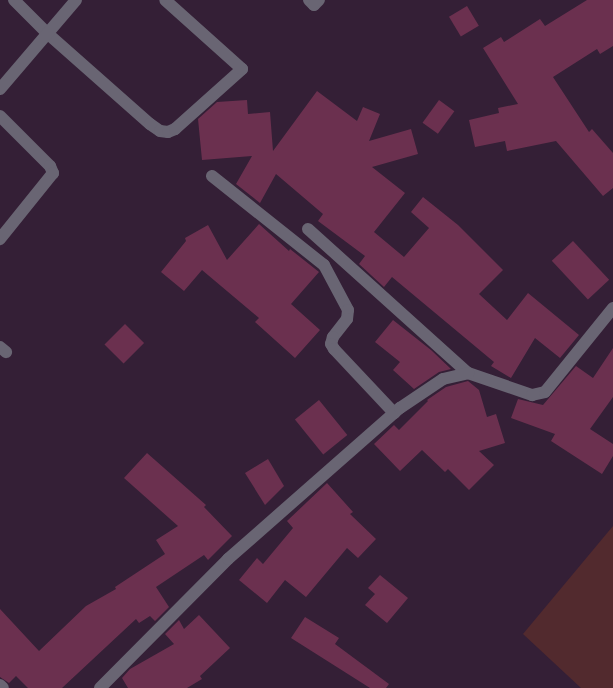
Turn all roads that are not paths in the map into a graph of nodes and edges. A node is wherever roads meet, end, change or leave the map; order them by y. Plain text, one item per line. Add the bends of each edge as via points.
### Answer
1 (14, 0) edge
2 (76, 0) edge
3 (165, 0) edge
4 (309, 0) edge
5 (318, 0) edge
6 (47, 33) junction
7 (0, 89) edge
8 (0, 116) edge
9 (212, 176) dead end
10 (308, 229) dead end
11 (0, 239) edge
12 (613, 308) edge
13 (468, 373) junction
14 (394, 413) junction
15 (0, 685) edge
16 (3, 688) edge
17 (100, 688) edge

1 - 6 street
2 - 6 street
3 - 6 street via 242,69 168,132 150,124
4 - 5 street via 314,5
6 - 7 street
8 - 11 street via 53,172
9 - 14 street via 324,264 348,310 347,319 333,337 334,349
10 - 13 street
12 - 13 street via 545,392 532,395
13 - 14 street via 443,379
14 - 17 street via 228,559
15 - 16 street

